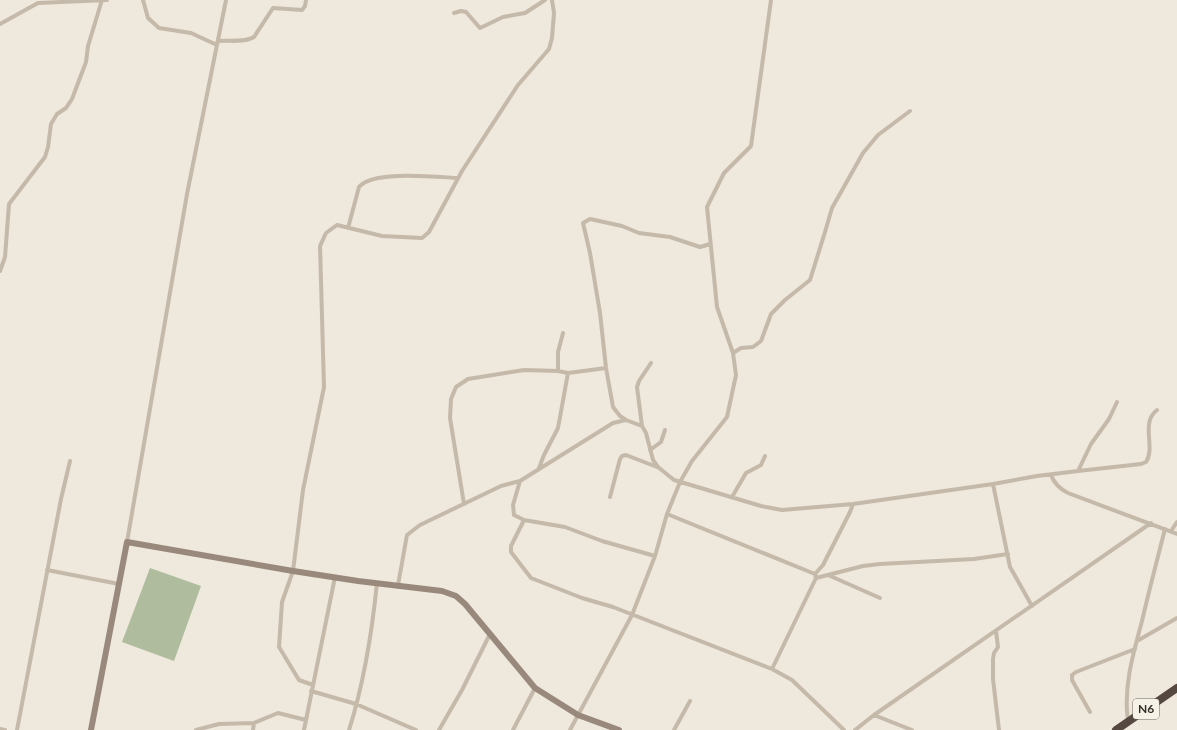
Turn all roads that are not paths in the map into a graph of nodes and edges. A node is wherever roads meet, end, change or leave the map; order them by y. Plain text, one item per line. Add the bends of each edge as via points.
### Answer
1 (102, 0) edge
2 (108, 0) edge
3 (143, 0) edge
4 (226, 0) edge
5 (306, 0) edge
6 (545, 0) edge
7 (552, 0) edge
8 (771, 0) edge
9 (454, 13) dead end
10 (0, 24) edge
11 (217, 43) junction
12 (910, 112) dead end
13 (458, 178) junction
14 (348, 228) junction
15 (710, 244) junction
16 (0, 271) edge
17 (563, 333) dead end
18 (733, 353) junction
19 (651, 363) dead end
20 (606, 368) junction
21 (558, 371) junction
22 (568, 373) junction
23 (1117, 402) dead end
24 (1157, 410) dead end
25 (626, 420) junction
26 (642, 426) junction
27 (665, 430) dead end
28 (650, 450) junction
29 (765, 456) dead end
30 (70, 461) dead end
31 (658, 467) junction
32 (539, 468) junction
33 (1078, 471) junction
34 (1051, 475) junction
35 (520, 480) junction
36 (680, 482) junction
37 (993, 484) junction
38 (610, 497) dead end
39 (732, 497) junction
40 (464, 504) junction
41 (853, 504) junction
42 (667, 514) junction
43 (524, 520) junction
44 (1177, 522) edge
45 (1151, 523) junction
46 (1165, 529) junction
47 (1171, 531) junction
48 (1177, 534) edge
49 (127, 542) junction
50 (1008, 554) junction
51 (655, 556) junction
52 (47, 570) junction
53 (293, 571) junction
54 (828, 575) junction
55 (815, 576) junction
56 (335, 577) junction
57 (378, 583) junction
58 (119, 584) junction
59 (398, 585) junction
60 (880, 598) dead end
61 (1032, 606) junction
62 (632, 615) junction
63 (1177, 618) edge
64 (996, 631) junction
65 (490, 634) junction
66 (1136, 641) junction
67 (1135, 649) junction
68 (772, 669) junction
69 (313, 685) junction
70 (535, 688) junction
71 (1177, 688) edge
72 (311, 691) junction
73 (690, 701) dead end
74 (356, 704) junction
75 (1090, 712) dead end
76 (578, 715) junction
77 (874, 715) junction
78 (306, 720) junction
79 (1128, 721) junction
80 (254, 723) junction
81 (403, 724) junction
82 (0, 728) edge
83 (5, 730) edge
84 (17, 730) edge
85 (91, 730) edge
86 (196, 730) edge
87 (253, 730) edge
88 (304, 730) edge
89 (349, 730) edge
90 (402, 730) edge
91 (416, 730) edge
92 (439, 730) edge
93 (514, 730) edge
94 (570, 730) edge
95 (619, 730) edge
96 (674, 730) edge
97 (844, 730) edge
98 (855, 730) edge
99 (912, 730) edge
100 (999, 730) edge
101 (1118, 730) edge

1 - 2 street
1 - 10 street via 38,3
1 - 16 street via 88,46 86,62 72,98 51,124 45,157 9,204 5,257
3 - 11 street via 148,18 159,28 190,33
4 - 11 street
5 - 11 street via 302,10 273,8 252,38
6 - 9 street via 524,13 503,17 480,28 466,12
7 - 13 street via 554,13 549,49 518,85
8 - 15 street via 751,146 724,173 707,207
11 - 49 street via 187,194
12 - 18 street via 878,135 863,153 832,208 810,280 771,314 761,341 754,347 741,348
13 - 14 street via 403,176 381,177 362,182
13 - 14 street via 429,232 422,238 382,236
14 - 53 street via 337,225 326,233 320,246 324,387 303,490
15 - 18 street via 717,307
15 - 20 street via 700,247 670,237 639,233 622,226 590,219 583,223 600,313
17 - 21 street via 558,352
18 - 36 street via 736,376 727,417 692,461
19 - 26 street via 637,387
20 - 22 street
20 - 25 street via 613,408
21 - 22 street
21 - 40 street via 524,370 468,379 456,387 451,399 450,418
22 - 32 street via 558,428
23 - 33 street
24 - 33 street via 1149,422 1150,452 1146,462
25 - 26 street
25 - 32 street via 614,423
26 - 28 street
27 - 28 street via 661,442
28 - 31 street
29 - 39 street via 761,465 746,473
30 - 52 street
31 - 36 street
31 - 38 street via 626,455 622,456
32 - 35 street
33 - 34 street
34 - 37 street
34 - 45 street via 1060,488 1068,493
35 - 40 street
35 - 43 street via 513,505 514,515
36 - 39 street
36 - 42 street
37 - 41 street
37 - 50 street
39 - 41 street via 782,510
40 - 59 street via 420,525 407,535
41 - 55 street
42 - 51 street
42 - 55 street
43 - 51 street via 566,527 602,541
43 - 62 street via 511,546 512,552 531,578
44 - 47 street
45 - 46 street
45 - 61 street
46 - 47 street
46 - 66 street
47 - 48 street
49 - 53 street
49 - 58 street
50 - 54 street via 936,562 880,564
50 - 61 street via 1010,567
51 - 62 street
52 - 58 street
52 - 84 street
53 - 56 street
53 - 69 street via 282,602 279,647 299,680
54 - 55 street
54 - 60 street
55 - 68 street
56 - 57 street
56 - 69 street
57 - 59 street
57 - 74 street
58 - 85 street
59 - 65 street via 442,591 456,596
61 - 64 street
62 - 68 street
62 - 76 street
63 - 66 street
64 - 77 street
64 - 100 street via 998,647 993,659
65 - 70 street
65 - 92 street
66 - 67 street
67 - 75 street via 1072,675 1072,680
67 - 79 street via 1126,693
68 - 97 street via 792,680
69 - 72 street
70 - 76 street
70 - 93 street
71 - 79 highway, N6
72 - 74 street
72 - 78 street
73 - 96 street
74 - 81 street
74 - 89 street
76 - 94 street
76 - 95 street
77 - 98 street
77 - 99 street
78 - 80 street via 278,713
78 - 88 street
79 - 101 highway, N6
80 - 86 street via 219,724
80 - 87 street
81 - 90 street
81 - 91 street
82 - 83 street

